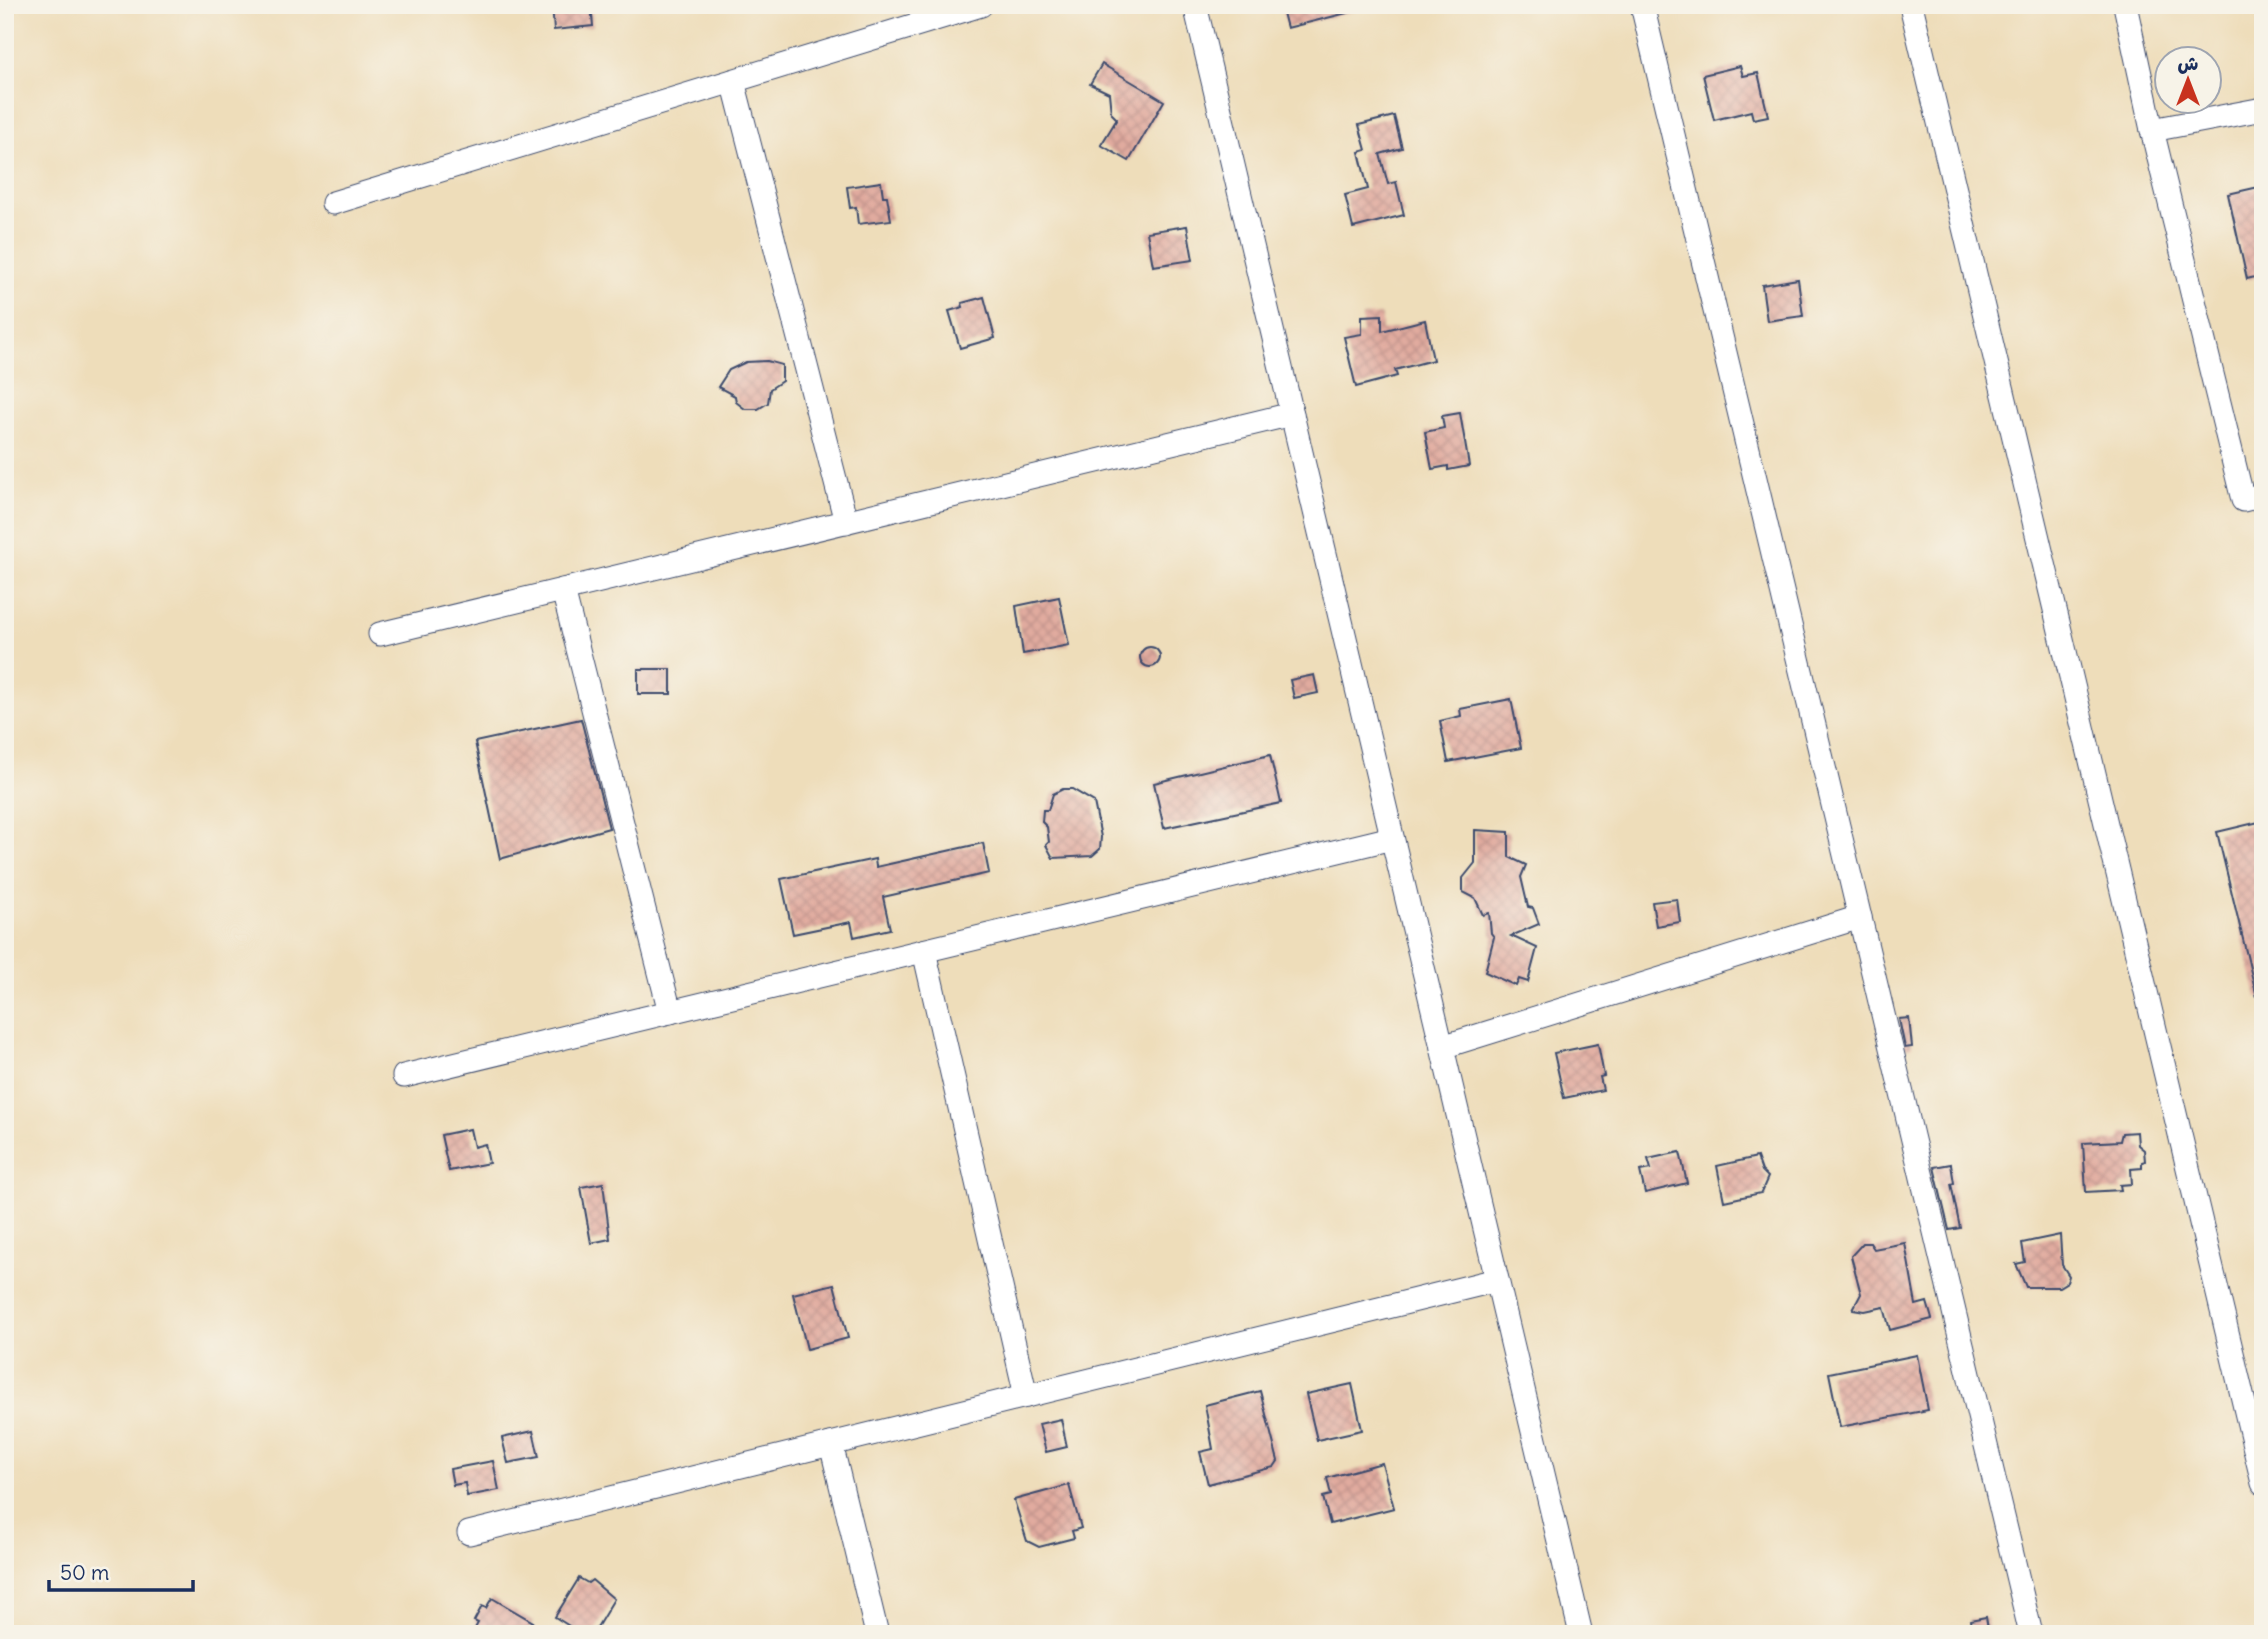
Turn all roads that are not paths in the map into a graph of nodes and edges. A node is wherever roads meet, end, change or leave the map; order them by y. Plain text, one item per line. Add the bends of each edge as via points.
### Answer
1 (981, 5) edge
2 (1195, 5) edge
3 (1642, 5) edge
4 (1911, 5) edge
5 (2125, 5) edge
6 (733, 81) junction
7 (2263, 109) edge
8 (2152, 130) junction
9 (333, 203) dead end
10 (1292, 414) junction
11 (2263, 495) edge
12 (846, 522) junction
13 (563, 590) junction
14 (380, 634) dead end
15 (1392, 838) junction
16 (1860, 917) junction
17 (924, 951) junction
18 (670, 1012) junction
19 (1442, 1047) junction
20 (404, 1076) dead end
21 (1497, 1280) junction
22 (1027, 1396) junction
23 (831, 1444) junction
24 (2263, 1483) edge
25 (469, 1532) dead end
26 (877, 1634) edge
27 (1581, 1634) edge
28 (2031, 1634) edge

1 - 6 street
2 - 10 street
3 - 16 street
4 - 24 street
5 - 8 street
6 - 9 street
6 - 12 street
7 - 8 street
8 - 11 street via 2243,500
10 - 12 street
10 - 15 street
12 - 13 street
13 - 14 street
13 - 18 street
15 - 17 street
15 - 19 street
16 - 19 street
16 - 28 street
17 - 18 street
17 - 22 street
18 - 20 street
19 - 21 street
21 - 22 street
21 - 27 street
22 - 23 street
23 - 25 street
23 - 26 street

